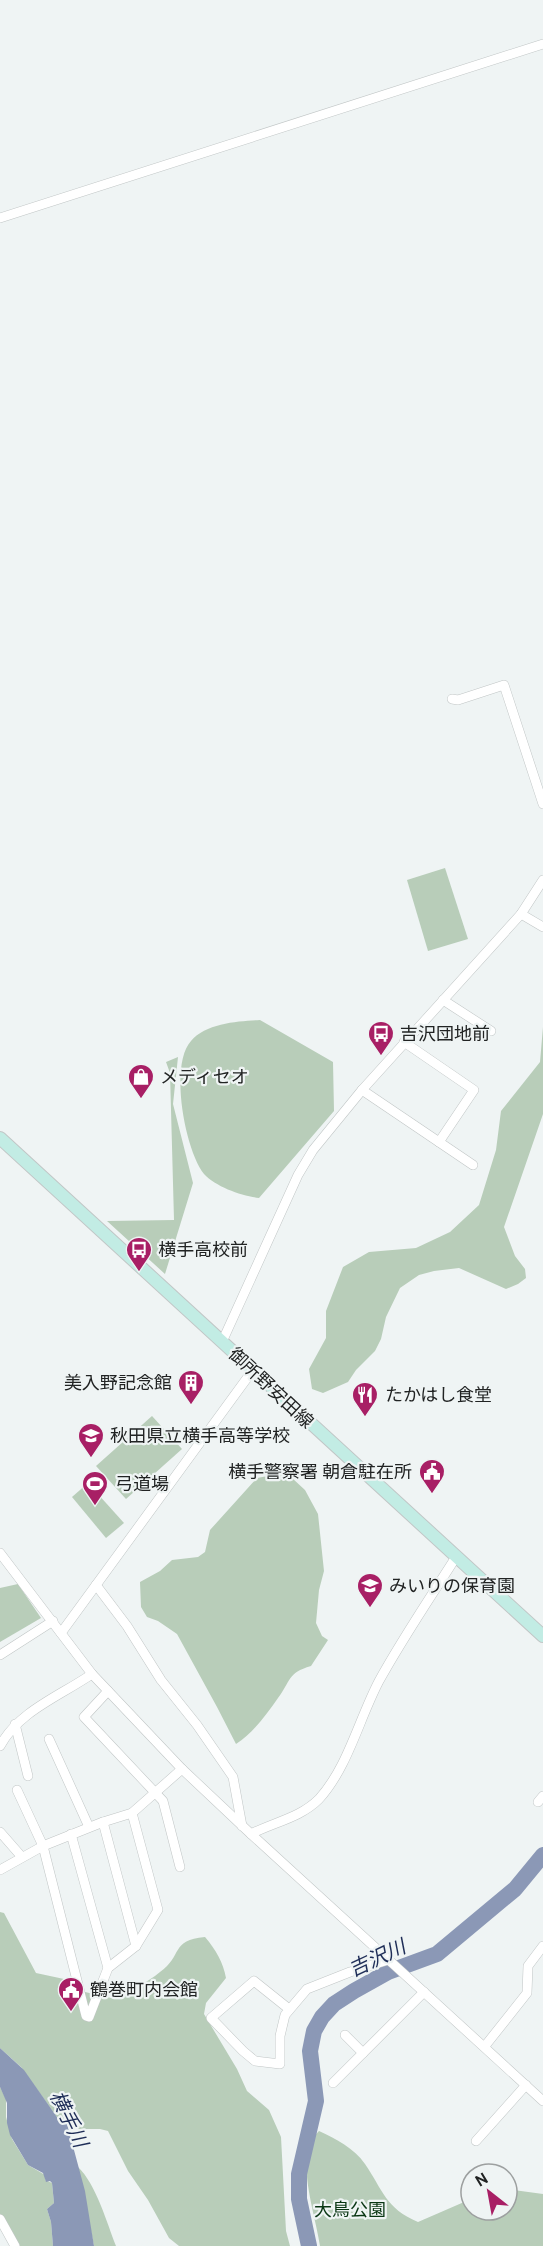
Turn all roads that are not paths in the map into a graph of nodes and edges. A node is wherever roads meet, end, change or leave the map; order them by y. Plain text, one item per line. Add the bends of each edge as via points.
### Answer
1 (543, 44) edge
2 (0, 218) edge
3 (452, 699) dead end
4 (543, 804) edge
5 (543, 880) edge
6 (521, 914) junction
7 (543, 927) edge
8 (443, 1000) junction
9 (491, 1031) dead end
10 (404, 1042) junction
11 (362, 1090) junction
12 (0, 1138) edge
13 (439, 1142) junction
14 (473, 1166) dead end
15 (222, 1342) junction
16 (253, 1370) junction
17 (0, 1553) edge
18 (456, 1557) junction
19 (96, 1585) junction
20 (53, 1621) junction
21 (62, 1633) junction
22 (543, 1636) edge
23 (0, 1655) edge
24 (92, 1674) junction
25 (108, 1691) junction
26 (15, 1724) junction
27 (49, 1739) dead end
28 (0, 1746) edge
29 (182, 1769) junction
30 (28, 1776) dead end
31 (17, 1790) dead end
32 (155, 1793) junction
33 (132, 1813) junction
34 (103, 1822) junction
35 (242, 1826) junction
36 (89, 1827) junction
37 (0, 1832) edge
38 (71, 1834) junction
39 (251, 1834) junction
40 (43, 1846) junction
41 (21, 1856) junction
42 (180, 1867) dead end
43 (0, 1870) edge
44 (136, 1946) junction
45 (543, 1946) edge
46 (388, 1960) junction
47 (108, 1968) junction
48 (424, 1992) junction
49 (289, 2009) junction
50 (345, 2035) dead end
51 (484, 2046) junction
52 (363, 2053) junction
53 (333, 2083) dead end
54 (526, 2085) junction
55 (543, 2101) edge
56 (476, 2141) dead end
57 (0, 2219) edge
58 (15, 2246) edge

1 - 2 street
3 - 4 street via 504,685
5 - 6 street
6 - 7 street
6 - 8 street
8 - 9 street
8 - 10 street
10 - 11 street
10 - 13 street via 474,1090
11 - 13 street
11 - 15 street via 313,1150 298,1175
12 - 15 main road, 御所野安田線
13 - 14 street
15 - 16 main road, 御所野安田線
16 - 18 main road, 御所野安田線
16 - 19 street
17 - 20 street
18 - 22 main road, 御所野安田線
18 - 39 street via 379,1681 338,1772 319,1798 288,1820
19 - 21 street
19 - 35 street via 233,1777
20 - 21 street
20 - 23 street
21 - 24 street
24 - 25 street
24 - 26 street
25 - 29 street
25 - 32 street via 84,1717
26 - 28 street
26 - 30 street
27 - 36 street
29 - 32 street
29 - 35 street
31 - 40 street
32 - 33 street
32 - 42 street via 163,1801
33 - 34 street
33 - 44 street via 158,1910
34 - 36 street
34 - 44 street
35 - 39 street
36 - 38 street
37 - 41 street
38 - 40 street
38 - 47 street
39 - 46 street
40 - 41 street
40 - 47 street via 86,2016 89,2017
41 - 43 street
44 - 47 street
45 - 51 street via 528,1966 527,1994
46 - 48 street
46 - 49 street via 307,1989
48 - 51 street
48 - 52 street
49 - 49 street via 280,2036 280,2064 255,2061 211,2018 254,1981
50 - 52 street
51 - 54 street
52 - 53 street
54 - 55 street
54 - 56 street
57 - 58 street

